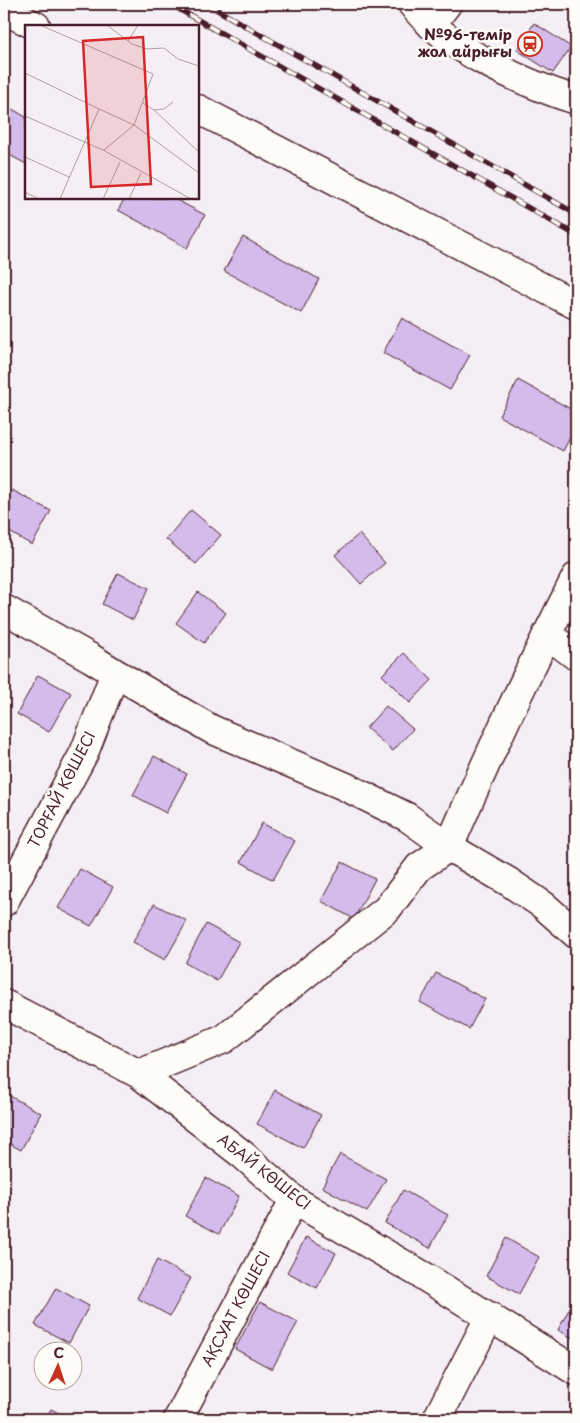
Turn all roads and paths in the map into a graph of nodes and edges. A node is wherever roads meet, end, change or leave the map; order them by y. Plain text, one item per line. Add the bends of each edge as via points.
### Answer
1 (412, 4) edge
2 (4, 10) edge
3 (439, 14) edge
4 (34, 25) edge
5 (576, 100) edge
6 (199, 111) edge
7 (576, 305) edge
8 (576, 577) edge
9 (4, 609) edge
10 (547, 634) junction
11 (576, 656) edge
12 (115, 674) junction
13 (449, 847) junction
14 (4, 902) edge
15 (576, 934) edge
16 (4, 1004) edge
17 (139, 1074) junction
18 (294, 1200) junction
19 (490, 1316) junction
20 (576, 1371) edge
21 (178, 1419) edge
22 (437, 1419) edge

1 - 3 street
2 - 4 street
3 - 5 street via 472,55 545,90
6 - 7 street
8 - 10 street
9 - 12 street
10 - 11 street
10 - 13 street
12 - 13 street via 211,729 407,817
12 - 14 street, ТОРҒАЙ КӨШЕСІ via 84,753
13 - 15 street via 543,905
13 - 17 street via 419,867 387,909 224,1039
16 - 17 street, АБАЙ КӨШЕСІ
17 - 18 street, АБАЙ КӨШЕСІ via 243,1155
18 - 19 street, АБАЙ КӨШЕСІ
18 - 21 street, АҚСУАТ КӨШЕСІ
19 - 20 street, АБАЙ КӨШЕСІ
19 - 22 street

